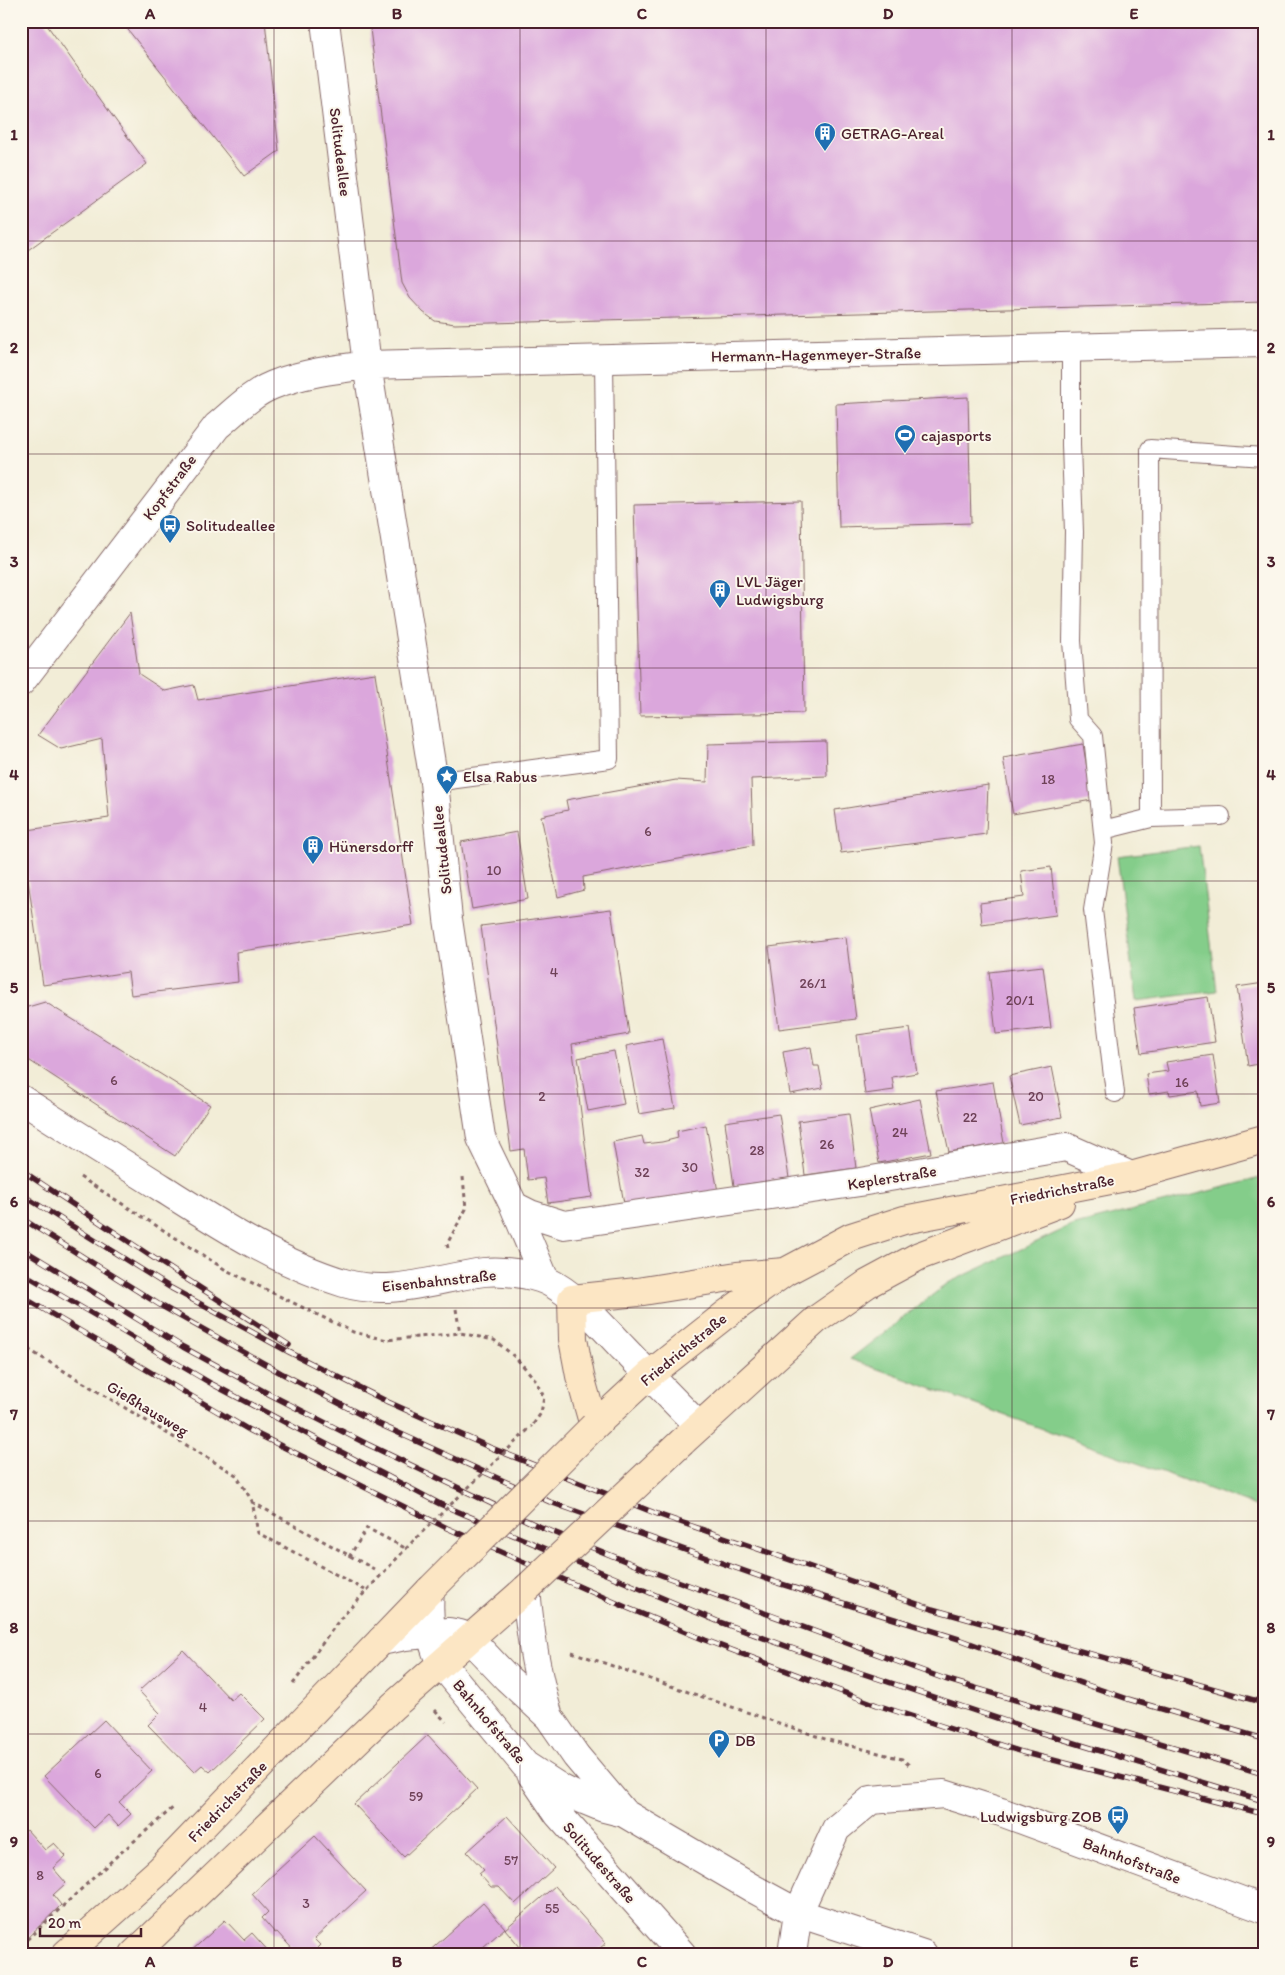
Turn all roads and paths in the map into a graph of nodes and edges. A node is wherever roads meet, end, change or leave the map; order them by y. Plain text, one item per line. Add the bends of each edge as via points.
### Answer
1 (325, 21) edge
2 (1264, 343) edge
3 (1072, 348) junction
4 (604, 360) junction
5 (367, 365) junction
6 (1264, 457) edge
7 (21, 682) edge
8 (434, 782) junction
9 (1221, 816) dead end
10 (1151, 818) junction
11 (1103, 830) junction
12 (1115, 1093) dead end
13 (21, 1098) edge
14 (481, 1138) junction
15 (1264, 1139) edge
16 (1131, 1176) junction
17 (514, 1206) junction
18 (785, 1272) junction
19 (451, 1278) junction
20 (545, 1280) junction
21 (572, 1299) junction
22 (21, 1345) edge
23 (649, 1375) junction
24 (594, 1426) junction
25 (690, 1434) junction
26 (252, 1501) junction
27 (405, 1548) junction
28 (349, 1557) junction
29 (374, 1569) dead end
30 (526, 1589) junction
31 (365, 1590) junction
32 (430, 1590) junction
33 (431, 1633) junction
34 (469, 1638) junction
35 (381, 1641) junction
36 (572, 1652) dead end
37 (441, 1663) junction
38 (291, 1687) dead end
39 (549, 1717) junction
40 (525, 1765) junction
41 (944, 1794) junction
42 (177, 1804) dead end
43 (624, 1813) junction
44 (1264, 1909) edge
45 (798, 1913) junction
46 (21, 1945) edge
47 (66, 1954) edge
48 (134, 1954) edge
49 (682, 1954) edge
50 (792, 1954) edge
51 (923, 1954) edge

1 - 5 street, Solitudeallee
2 - 3 street, Hermann-Hagenmeyer-Straße
3 - 4 street, Hermann-Hagenmeyer-Straße
3 - 11 lane via 1072,642 1078,718 1093,736
4 - 5 street, Hermann-Hagenmeyer-Straße
4 - 8 lane via 608,759
5 - 7 street, Kopfstraße via 312,373 272,385 245,402 217,426
5 - 8 street, Solitudeallee
6 - 10 lane via 1150,448
8 - 14 street, Solitudeallee via 448,919
9 - 10 lane
10 - 11 lane
11 - 12 lane via 1093,910
13 - 19 street, Eisenbahnstraße via 203,1214 301,1268 346,1284 377,1287 414,1286
14 - 17 street, Solitudeallee
14 - 19 path via 461,1156 466,1209 447,1244
15 - 16 main road
16 - 17 street, Keplerstraße via 1066,1147 860,1182 564,1225
16 - 18 main road, Friedrichstraße via 904,1220 850,1236
16 - 25 main road, Friedrichstraße via 919,1256 867,1284 817,1319
17 - 20 street, Solitudeallee
18 - 21 main road
18 - 23 main road, Friedrichstraße
19 - 20 street, Eisenbahnstraße via 486,1272 512,1273
19 - 27 path, bridge via 460,1333 494,1340 534,1378 544,1397 541,1413 532,1426
20 - 21 street, Eisenbahnstraße
21 - 23 street, Eisenbahnstraße
21 - 24 main road via 573,1339
22 - 26 path, Gießhausweg via 236,1475
23 - 24 main road, Friedrichstraße
23 - 25 street, Eisenbahnstraße
24 - 32 main road, Friedrichstraße, bridge
25 - 30 main road, Friedrichstraße, bridge
26 - 28 path
26 - 31 path via 258,1533
27 - 28 path via 367,1528
27 - 31 path
28 - 29 path
30 - 34 main road, Friedrichstraße
30 - 39 street, Bahnhofstraße via 538,1682
31 - 38 path
32 - 33 street via 428,1612
32 - 35 main road, Friedrichstraße
33 - 34 street via 448,1632
33 - 35 street
33 - 37 street via 434,1650
34 - 37 main road, Friedrichstraße
34 - 39 street, Bahnhofstraße
35 - 47 main road, Friedrichstraße via 160,1870
36 - 41 path via 828,1740 902,1759
37 - 40 street, Bahnhofstraße
37 - 48 main road, Friedrichstraße
39 - 43 street, Bahnhofstraße via 576,1756
40 - 43 street, Bahnhofstraße via 582,1799
40 - 49 street, Solitudestraße via 558,1814
41 - 44 street, Bahnhofstraße via 1010,1815
41 - 45 street, Bahnhofstraße via 871,1800 836,1829
42 - 46 path
43 - 45 street, Bahnhofstraße
45 - 50 street
45 - 51 street, Bahnhofstraße

